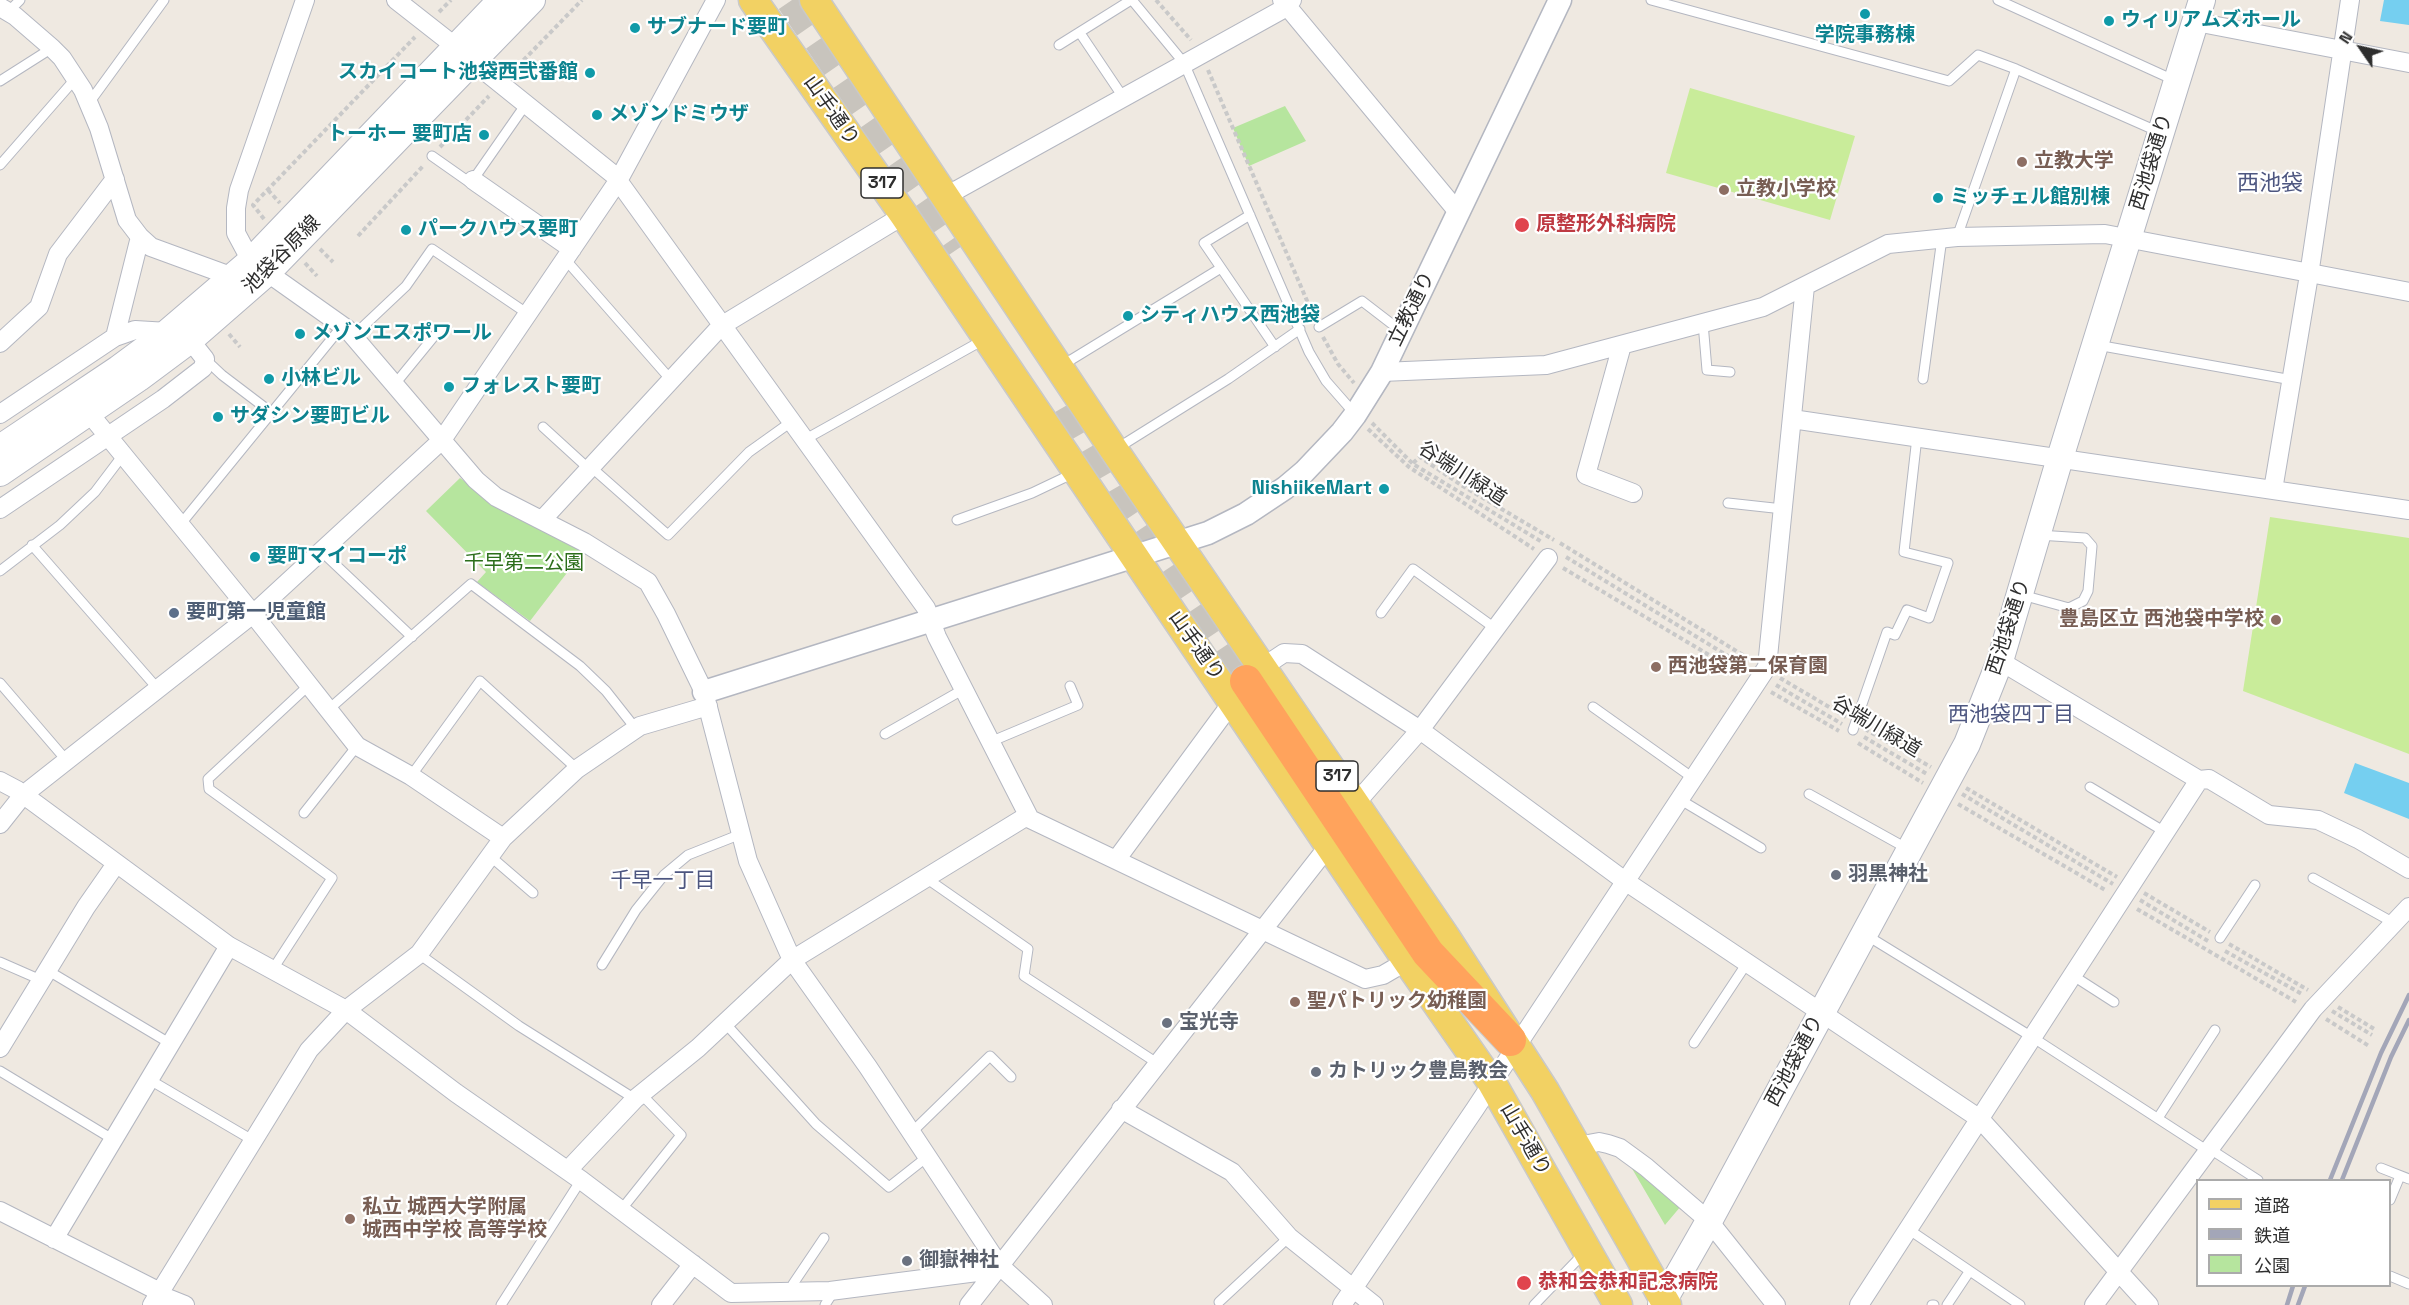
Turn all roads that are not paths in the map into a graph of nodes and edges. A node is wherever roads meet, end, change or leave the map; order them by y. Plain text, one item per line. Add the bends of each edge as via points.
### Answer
1 (164, 0) edge
2 (305, 0) edge
3 (396, 0) edge
4 (501, 0) edge
5 (532, 0) edge
6 (716, 0) edge
7 (753, 0) edge
8 (814, 0) edge
9 (1132, 0) edge
10 (1560, 0) edge
11 (1651, 0) edge
12 (1998, 0) edge
13 (2350, 0) edge
14 (1287, 2) edge
15 (9, 6) edge
16 (2199, 11) edge
17 (1080, 33) junction
18 (1059, 45) dead end
19 (52, 48) junction
20 (2342, 51) junction
21 (464, 54) junction
22 (1184, 63) junction
23 (2409, 63) edge
24 (2016, 69) junction
25 (75, 78) junction
26 (0, 81) edge
27 (2177, 82) junction
28 (1123, 97) junction
29 (89, 103) junction
30 (526, 104) junction
31 (2161, 133) junction
32 (432, 156) road end
33 (0, 165) edge
34 (115, 179) junction
35 (473, 180) junction
36 (618, 181) junction
37 (946, 196) junction
38 (1458, 212) junction
39 (904, 215) junction
40 (1250, 215) junction
41 (140, 237) junction
42 (2128, 237) junction
43 (1949, 238) junction
44 (569, 254) junction
45 (1221, 268) junction
46 (251, 270) junction
47 (2309, 275) junction
48 (1805, 286) junction
49 (2409, 292) edge
50 (528, 314) junction
51 (1703, 323) junction
52 (721, 326) junction
53 (1319, 327) road end
54 (440, 329) dead end
55 (1300, 329) junction
56 (348, 331) junction
57 (1401, 331) junction
58 (115, 337) junction
59 (987, 338) junction
60 (0, 343) edge
61 (188, 344) junction
62 (1623, 345) junction
63 (2095, 345) junction
64 (1275, 347) junction
65 (1059, 367) junction
66 (1382, 372) junction
67 (1730, 372) dead end
68 (1923, 379) dead end
69 (671, 380) junction
70 (2292, 380) junction
71 (395, 384) junction
72 (1360, 407) junction
73 (89, 413) junction
74 (272, 413) junction
75 (0, 414) edge
76 (1792, 419) junction
77 (791, 422) junction
78 (543, 427) dead end
79 (108, 436) junction
80 (1917, 437) junction
81 (442, 440) junction
82 (804, 440) junction
83 (0, 448) edge
84 (1114, 450) junction
85 (123, 455) junction
86 (2060, 458) junction
87 (590, 468) junction
88 (1077, 472) junction
89 (0, 473) edge
90 (2273, 490) junction
91 (1633, 493) dead end
92 (1728, 503) dead end
93 (0, 509) edge
94 (1783, 509) junction
95 (2409, 510) edge
96 (542, 520) junction
97 (957, 520) dead end
98 (180, 525) junction
99 (2037, 535) junction
100 (1177, 542) junction
101 (32, 545) junction
102 (321, 551) junction
103 (1550, 551) road end
104 (1134, 556) junction
105 (0, 571) edge
106 (2020, 594) junction
107 (253, 614) junction
108 (1381, 614) dead end
109 (932, 621) junction
110 (1496, 629) junction
111 (412, 638) junction
112 (2000, 661) junction
113 (1247, 683) junction
114 (0, 684) edge
115 (308, 686) junction
116 (1070, 686) dead end
117 (158, 689) junction
118 (964, 689) junction
119 (706, 699) junction
120 (1593, 707) dead end
121 (328, 710) junction
122 (636, 729) junction
123 (1420, 730) junction
124 (1852, 730) road end
125 (885, 734) dead end
126 (990, 742) junction
127 (357, 746) junction
128 (66, 760) junction
129 (577, 769) junction
130 (411, 776) junction
131 (1693, 778) junction
132 (2199, 780) junction
133 (0, 781) edge
134 (2090, 787) dead end
135 (1809, 794) dead end
136 (23, 795) junction
137 (1679, 799) junction
138 (1356, 802) junction
139 (304, 813) dead end
140 (1027, 816) junction
141 (0, 824) edge
142 (2164, 832) junction
143 (741, 834) junction
144 (503, 838) junction
145 (1330, 844) junction
146 (1761, 848) dead end
147 (1910, 850) junction
148 (490, 856) junction
149 (1116, 860) junction
150 (116, 864) junction
151 (2409, 869) edge
152 (926, 878) junction
153 (2313, 878) dead end
154 (1624, 881) junction
155 (2254, 885) dead end
156 (533, 893) dead end
157 (2409, 908) edge
158 (2394, 923) junction
159 (1263, 930) junction
160 (1864, 934) junction
161 (2220, 938) road end
162 (229, 946) junction
163 (419, 954) junction
164 (792, 960) junction
165 (1407, 961) junction
166 (0, 962) edge
167 (1746, 963) junction
168 (602, 965) dead end
169 (273, 969) junction
170 (44, 975) junction
171 (2072, 975) junction
172 (2115, 1002) dead end
173 (346, 1010) junction
174 (1821, 1012) junction
175 (726, 1023) junction
176 (2215, 1030) dead end
177 (2032, 1037) junction
178 (1694, 1043) dead end
179 (1512, 1044) junction
180 (172, 1045) junction
181 (0, 1048) edge
182 (1157, 1063) junction
183 (0, 1071) edge
184 (1011, 1077) dead end
185 (150, 1080) junction
186 (1492, 1083) junction
187 (638, 1097) junction
188 (1121, 1109) junction
189 (2158, 1118) junction
190 (1980, 1119) junction
191 (911, 1133) junction
192 (114, 1140) junction
193 (254, 1141) junction
194 (1577, 1146) junction
195 (2209, 1150) junction
196 (927, 1157) junction
197 (2381, 1168) dead end
198 (574, 1175) junction
199 (2405, 1177) edge
200 (2194, 1178) edge
201 (2256, 1179) edge
202 (2391, 1198) edge
203 (621, 1210) junction
204 (0, 1211) edge
205 (1709, 1221) junction
206 (1908, 1229) junction
207 (1289, 1237) junction
208 (824, 1238) dead end
209 (54, 1239) junction
210 (1587, 1249) junction
211 (693, 1264) junction
212 (999, 1265) junction
213 (2118, 1271) junction
214 (1969, 1272) junction
215 (2391, 1276) edge
216 (2409, 1284) edge
217 (1354, 1287) junction
218 (793, 1292) junction
219 (828, 1298) edge
220 (156, 1300) edge
221 (1219, 1302) dead end
222 (1664, 1303) edge
223 (185, 1305) edge
224 (501, 1305) edge
225 (661, 1305) edge
226 (969, 1305) edge
227 (1043, 1305) edge
228 (1342, 1305) edge
229 (1374, 1305) edge
230 (1534, 1305) edge
231 (1618, 1305) edge
232 (1776, 1305) edge
233 (1859, 1305) edge
234 (1947, 1305) edge
235 (2020, 1305) edge
236 (2094, 1305) edge
237 (2149, 1305) edge

1 - 29 lane
2 - 46 street via 239,190 236,233
3 - 21 street
4 - 21 main road, 池袋谷原線
5 - 21 main road, 池袋谷原線
6 - 36 street
7 - 39 main road, 山手通り / 317
8 - 37 main road, 山手通り / 317
9 - 17 lane
9 - 22 lane
10 - 38 street, 立教通り
11 - 24 lane via 1949,81 1978,55
12 - 27 lane
13 - 20 street
14 - 22 street
14 - 38 street
15 - 19 street
16 - 20 street
16 - 27 main road, 西池袋通り
17 - 18 lane
17 - 28 lane
19 - 25 street
19 - 26 lane
20 - 23 street
20 - 47 street
21 - 30 street
21 - 46 main road, 池袋谷原線
22 - 28 street
22 - 40 lane
24 - 31 lane
24 - 43 lane
25 - 29 street
25 - 33 lane
27 - 31 main road, 西池袋通り
28 - 37 street
29 - 34 street
30 - 35 lane
30 - 36 street
31 - 42 main road, 西池袋通り
32 - 35 lane via 469,182
34 - 41 street via 128,220
34 - 60 street via 58,254 39,307
35 - 44 street
36 - 44 street
36 - 52 street
37 - 65 main road, 山手通り / 317
38 - 57 street, 立教通り
39 - 52 street
39 - 59 main road, 山手通り / 317
40 - 45 lane via 1204,243
40 - 55 lane
41 - 46 street via 152,247
41 - 58 street
42 - 43 street via 2078,234
42 - 47 street
42 - 63 main road, 西池袋通り
43 - 48 street via 1888,244
43 - 68 lane
44 - 50 street
44 - 69 lane
45 - 64 lane
45 - 65 lane
46 - 56 street
46 - 61 main road, 池袋谷原線
46 - 61 main road, 池袋谷原線
47 - 49 street
47 - 70 street
48 - 51 street via 1763,307
48 - 76 street
50 - 56 lane via 432,249 406,286
50 - 81 street
51 - 62 street
51 - 67 lane via 1707,370
52 - 69 street
52 - 77 street
53 - 57 lane via 1362,301
54 - 71 lane
55 - 64 lane
55 - 72 lane via 1326,381
56 - 71 street
56 - 74 lane
57 - 66 street, 立教通り
58 - 61 street via 135,330
58 - 75 street
59 - 82 lane
59 - 88 main road, 山手通り / 317
61 - 73 main road, 池袋谷原線
61 - 74 lane
61 - 79 street via 202,368
61 - 83 main road, 池袋谷原線 via 118,369
62 - 66 street via 1546,365
62 - 91 street via 1586,475
63 - 70 lane
63 - 86 main road, 西池袋通り
64 - 84 lane
65 - 84 main road, 山手通り / 317
66 - 72 street, 立教通り
69 - 87 street
70 - 90 street
71 - 81 street
72 - 100 street, 立教通り via 1327,449 1285,488 1246,514
73 - 79 street
73 - 89 main road, 池袋谷原線
74 - 98 lane
76 - 80 street
76 - 94 street
77 - 82 street
77 - 87 lane via 749,452 668,535
78 - 87 lane
79 - 85 street
79 - 93 street
80 - 86 street
80 - 124 lane via 1904,552 1948,563 1929,618 1907,610 1894,635 1887,632
81 - 96 street via 496,497
81 - 102 street
82 - 109 street
84 - 88 main road
84 - 100 main road, 山手通り / 317
85 - 98 street
85 - 101 lane via 95,492
86 - 90 street
86 - 99 main road, 西池袋通り
87 - 96 street
88 - 97 lane
88 - 104 main road, 山手通り / 317
90 - 95 street
92 - 94 lane
94 - 131 street via 1761,676
96 - 119 street via 648,582
98 - 107 street
99 - 106 main road, 西池袋通り
99 - 106 lane via 2085,538 2092,546 2088,591 2083,601 2069,608
100 - 104 street, 立教通り
100 - 113 main road, 山手通り / 317
101 - 105 lane
101 - 117 lane
102 - 107 street
102 - 111 lane
103 - 110 street
104 - 109 street, 立教通り
104 - 113 main road, 山手通り / 317
106 - 112 main road, 西池袋通り
107 - 115 street
107 - 117 street
108 - 110 lane via 1413,569
109 - 118 street
109 - 119 street, 立教通り
110 - 123 street
111 - 121 lane
111 - 122 lane via 471,584 580,666
112 - 132 street
112 - 147 main road, 西池袋通り via 1967,744 1941,782
113 - 123 street via 1284,653 1302,654
113 - 138 main road, 山手通り / 317
113 - 145 main road, 山手通り / 317
113 - 149 street
113 - 179 highway via 1428,953
114 - 128 lane
115 - 121 street
115 - 169 lane via 208,779 209,789 332,878
116 - 126 lane via 1078,705
117 - 128 street
118 - 125 lane
118 - 126 street
119 - 122 street
119 - 143 street
120 - 131 lane
121 - 127 street
122 - 129 street
123 - 138 street
123 - 154 street
126 - 140 street
127 - 130 street
127 - 139 lane
128 - 136 street
129 - 130 lane via 480,681
129 - 144 street
130 - 144 street
131 - 137 street
132 - 142 street
132 - 151 street via 2209,779 2269,815 2318,820 2358,838
133 - 136 street
134 - 142 lane
135 - 147 lane
136 - 141 street
136 - 150 street
137 - 146 lane
137 - 154 street
138 - 179 main road, 山手通り / 317
140 - 149 street
140 - 152 street
142 - 171 street
143 - 164 street via 748,861
143 - 168 lane via 688,855 664,875 636,910
144 - 148 street
145 - 159 street
145 - 165 main road, 山手通り / 317
147 - 160 main road, 西池袋通り
148 - 156 lane
148 - 163 street
149 - 159 street
150 - 162 street
150 - 170 street
152 - 164 street
152 - 182 lane via 1028,949 1024,976
153 - 158 lane
154 - 167 street
154 - 179 street
155 - 161 lane
157 - 158 street
158 - 195 street via 2318,1004
159 - 165 street via 1365,979 1383,975
159 - 182 street
160 - 174 main road, 西池袋通り
160 - 177 lane
162 - 169 street
162 - 180 street
163 - 173 street
163 - 187 lane via 519,1026
164 - 175 street
164 - 191 street
165 - 186 main road, 山手通り / 317
166 - 170 lane
167 - 174 street
167 - 178 lane
169 - 173 street
170 - 180 lane
170 - 181 street
171 - 172 lane
171 - 177 street
173 - 193 street via 309,1050
173 - 198 street
174 - 190 street
174 - 205 main road, 西池袋通り
175 - 187 street
175 - 196 lane via 816,1124 889,1187
176 - 189 lane
177 - 189 lane
177 - 190 street
179 - 186 street
179 - 194 main road, 山手通り / 317
180 - 185 street
182 - 188 street
183 - 192 lane
184 - 191 lane via 990,1056
185 - 192 street
185 - 193 lane
186 - 210 main road, 山手通り / 317
186 - 217 street
187 - 198 street
187 - 203 lane via 681,1135
188 - 207 street via 1232,1172
188 - 212 street
189 - 195 lane
190 - 206 street
190 - 213 street
191 - 196 street
192 - 209 street
193 - 220 street
194 - 205 street via 1599,1142 1620,1148
194 - 222 main road, 山手通り / 317
195 - 200 street
195 - 201 lane
196 - 212 street
197 - 199 lane
198 - 203 street
198 - 224 lane
199 - 202 lane
200 - 213 street
203 - 211 street
204 - 209 street
205 - 222 main road, 西池袋通り
205 - 232 street
206 - 214 lane
206 - 233 street
207 - 217 street
207 - 221 lane
208 - 218 lane via 793,1284
209 - 220 street via 152,1288
210 - 230 lane
210 - 231 main road, 山手通り / 317
211 - 218 street via 732,1293
211 - 225 street
212 - 219 street
212 - 226 street
212 - 227 street
213 - 236 street
213 - 237 street
214 - 234 lane
214 - 235 lane
215 - 216 lane
217 - 228 street
217 - 229 street
218 - 219 street
220 - 223 street

